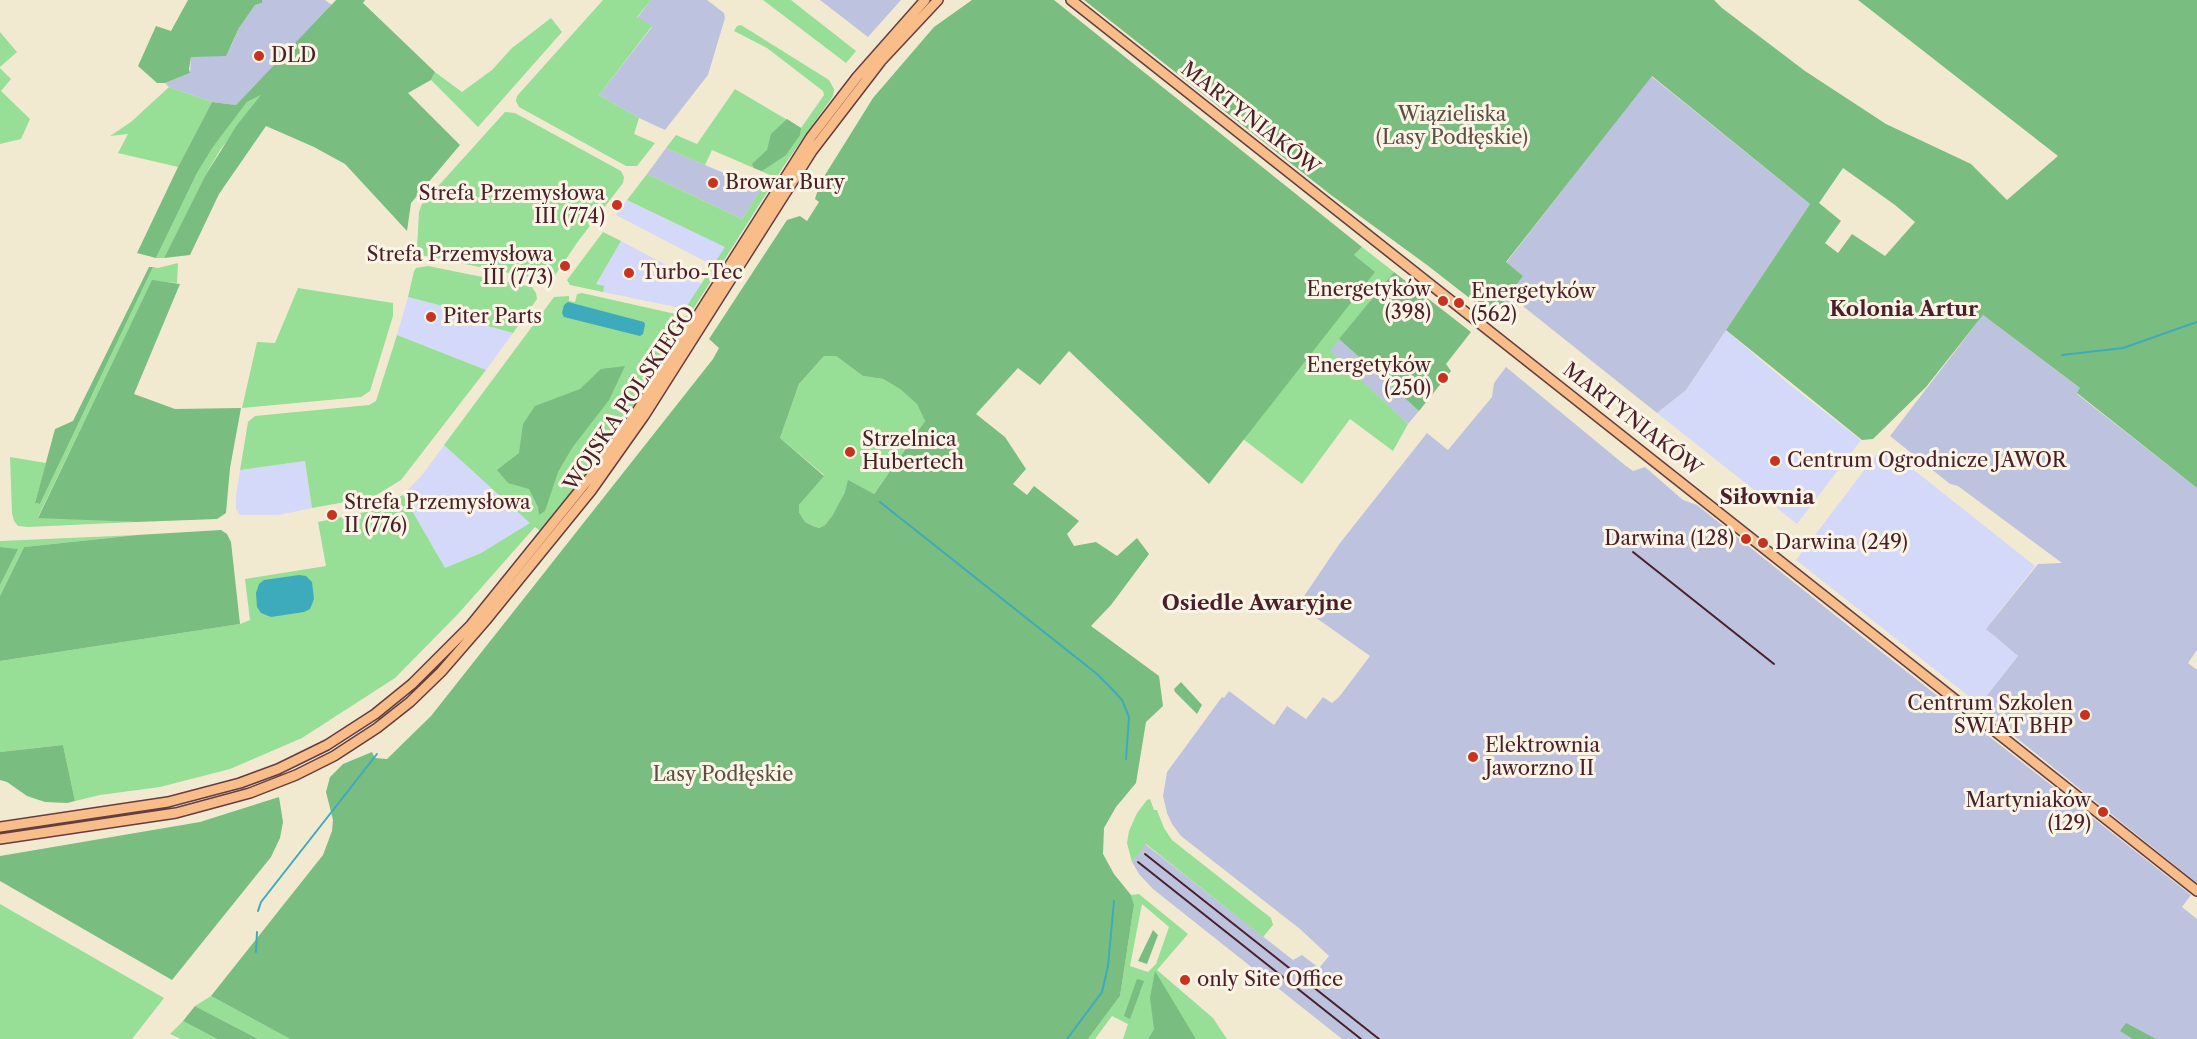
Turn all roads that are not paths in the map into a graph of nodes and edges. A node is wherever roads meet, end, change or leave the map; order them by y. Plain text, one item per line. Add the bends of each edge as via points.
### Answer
1 (925, 0) edge
2 (938, 0) edge
3 (1071, 0) edge
4 (298, 760) junction
5 (303, 772) junction
6 (0, 827) edge
7 (0, 839) edge
8 (2197, 891) edge

1 - 4 main road, WOJSKA POLSKIEGO via 817,128 612,448 470,626 394,699 343,735
2 - 5 main road, WOJSKA POLSKIEGO via 881,61 830,126 630,438 487,619 441,672 397,713 355,743
3 - 8 main road, MARTYNIAKÓW
4 - 5 main road
4 - 6 main road, WOJSKA POLSKIEGO via 187,798
5 - 7 main road, WOJSKA POLSKIEGO via 196,809

